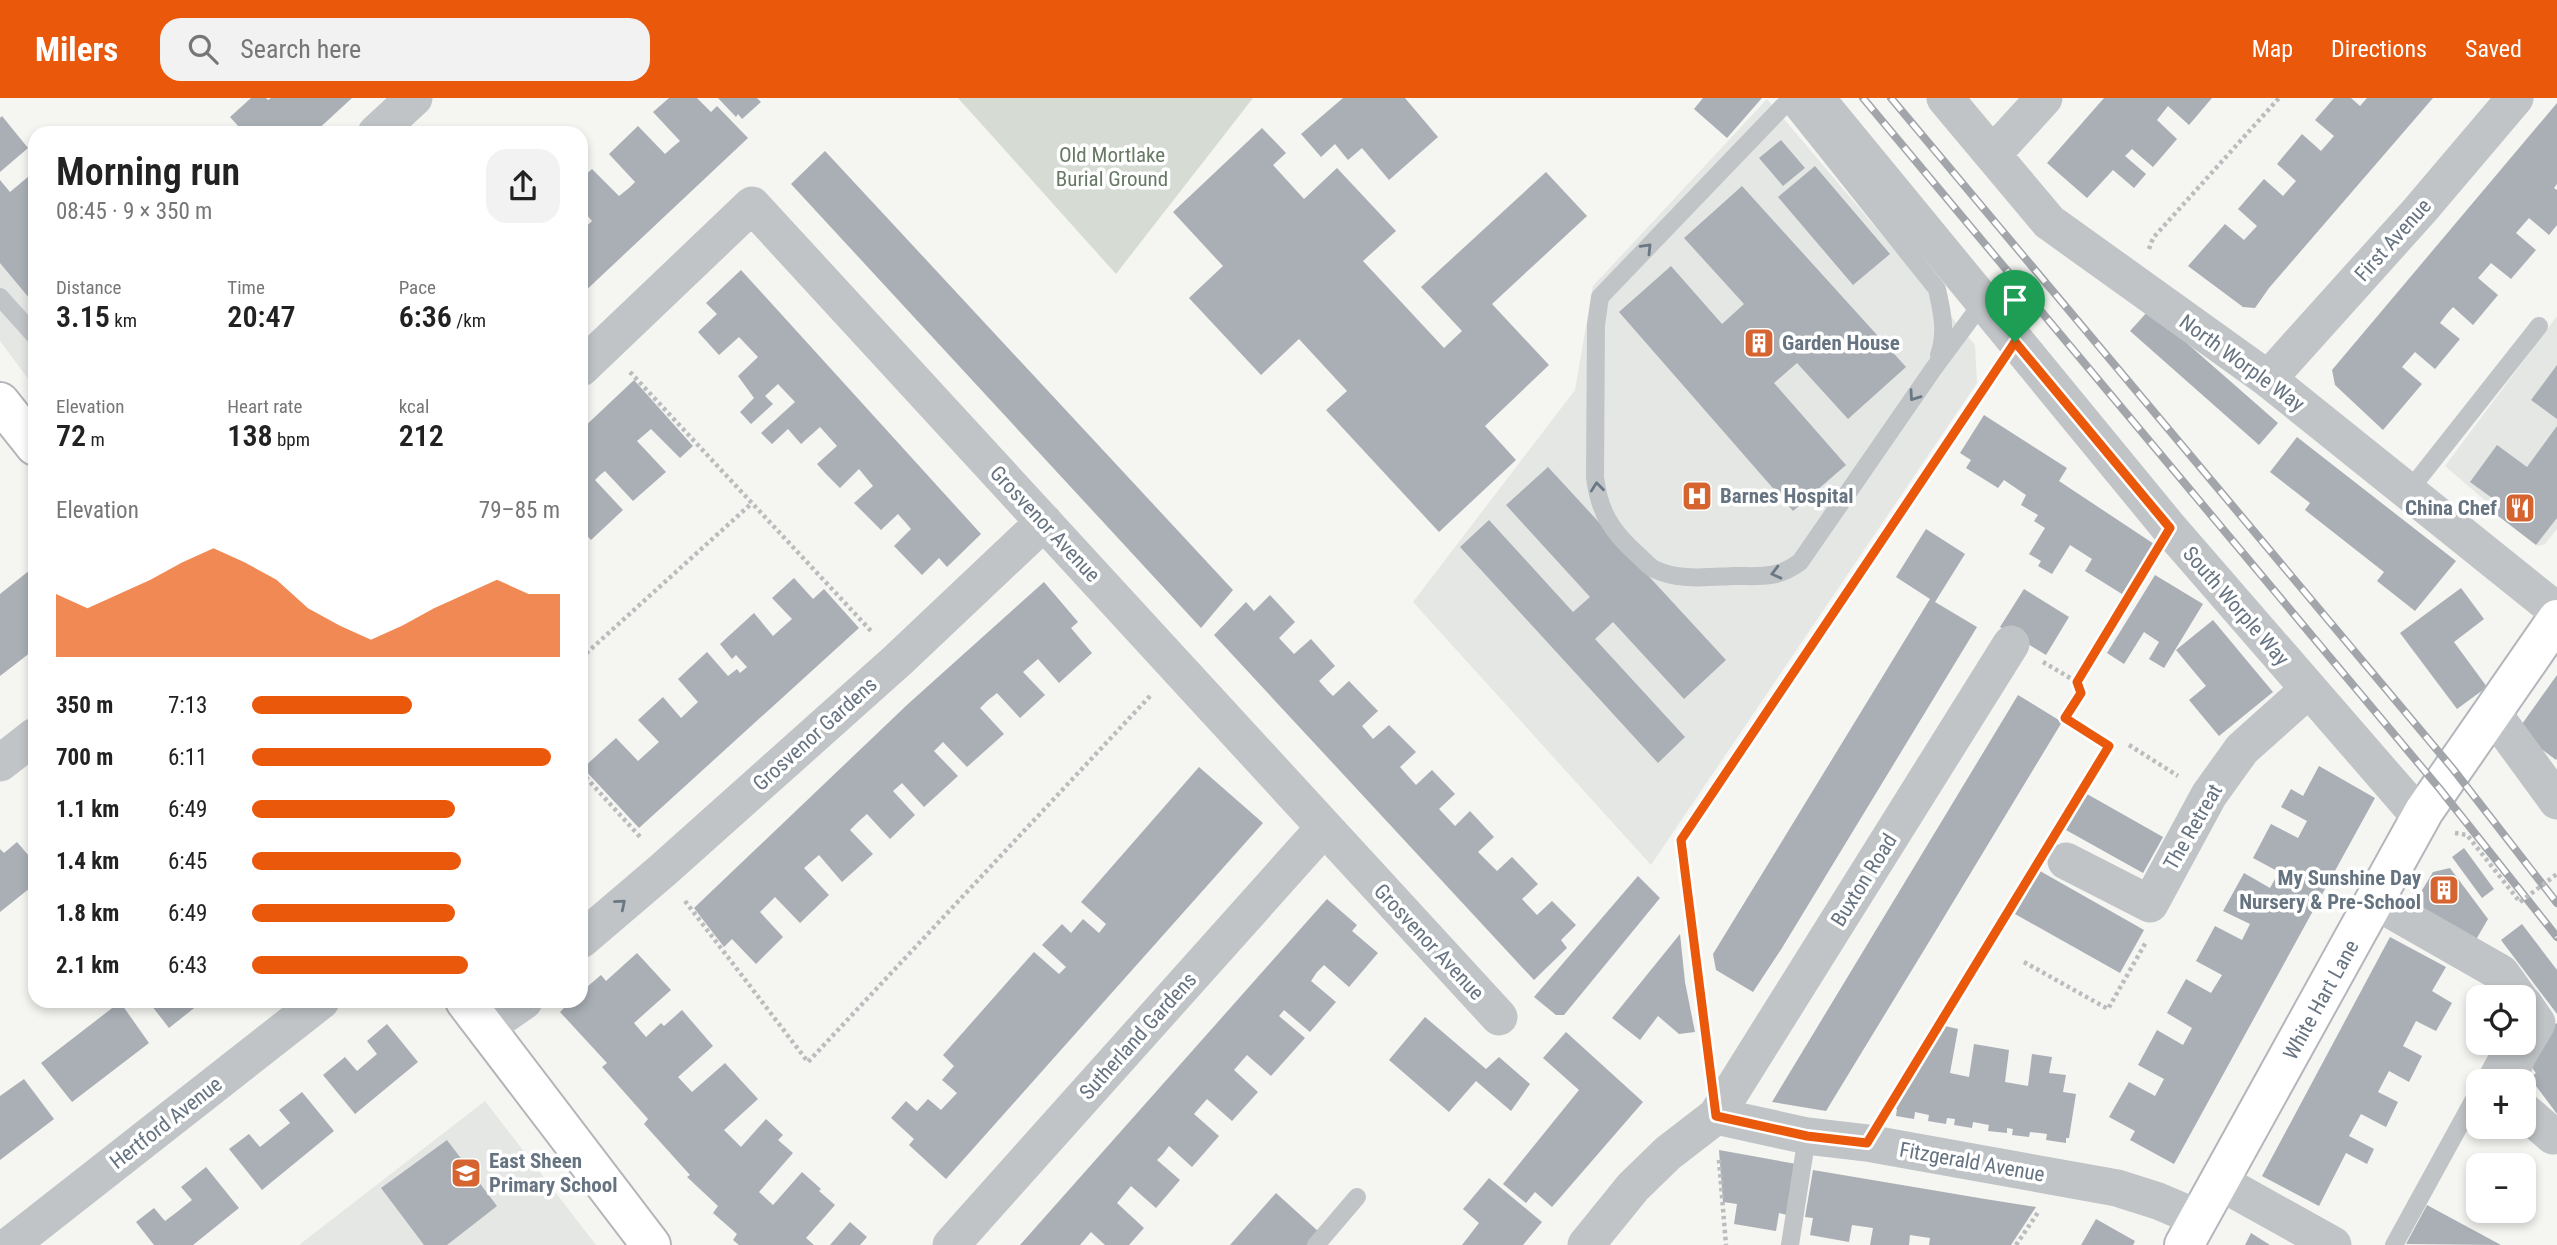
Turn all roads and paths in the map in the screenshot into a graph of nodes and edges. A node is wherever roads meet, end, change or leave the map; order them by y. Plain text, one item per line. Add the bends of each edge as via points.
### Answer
1 (414, 98) edge
2 (1945, 98) edge
3 (2044, 98) edge
4 (2279, 98) edge
5 (2515, 98) edge
6 (1798, 99) edge
7 (384, 126) edge
8 (1993, 154) junction
9 (2137, 287) junction
10 (0, 297) edge
11 (1983, 302) junction
12 (2539, 326) dead end
13 (28, 328) edge
14 (2015, 342) junction
15 (593, 357) edge
16 (1934, 368) junction
17 (2268, 379) junction
18 (0, 402) edge
19 (28, 436) edge
20 (2408, 492) junction
21 (752, 503) junction
22 (1044, 522) junction
23 (2170, 528) junction
24 (2557, 611) edge
25 (2557, 620) edge
26 (2011, 644) joint
27 (588, 652) edge
28 (898, 660) junction
29 (1177, 668) junction
30 (2077, 682) junction
31 (2308, 690) junction
32 (2492, 712) junction
33 (28, 741) edge
34 (2129, 745) dead end
35 (0, 763) edge
36 (588, 780) edge
37 (2209, 795) junction
38 (2557, 801) edge
39 (2421, 818) junction
40 (1324, 828) junction
41 (2063, 844) joint
42 (2475, 845) dead end
43 (663, 870) junction
44 (2557, 874) edge
45 (2031, 875) dead end
46 (2375, 901) junction
47 (2150, 904) junction
48 (588, 934) edge
49 (2024, 962) dead end
50 (2510, 985) edge
51 (312, 1008) edge
52 (498, 1008) edge
53 (476, 1014) edge
54 (1499, 1017) dead end
55 (2466, 1114) edge
56 (1716, 1116) junction
57 (2536, 1121) edge
58 (1807, 1136) junction
59 (2553, 1136) dead end
60 (1867, 1143) junction
61 (2220, 1182) junction
62 (1357, 1198) dead end
63 (2191, 1232) edge
64 (10, 1245) edge
65 (652, 1245) edge
66 (951, 1245) edge
67 (1316, 1245) edge
68 (1586, 1245) edge
69 (1726, 1245) edge
70 (1790, 1245) edge
71 (2333, 1245) edge
72 (2394, 1245) edge

1 - 7 street
2 - 8 street, North Worple Way
3 - 8 street
4 - 9 path via 2153,238
5 - 17 street, First Avenue
6 - 11 street, South Worple Way
6 - 16 lane via 1937,289 1944,321 1943,343
16 -> 6 lane via 1800,562 1786,572 1686,577 1653,569 1608,521 1595,477 1600,297
8 - 9 street, North Worple Way via 2049,222
9 - 17 street, North Worple Way
10 - 13 lane
11 - 14 street, South Worple Way
11 - 16 lane
12 - 20 lane
14 - 23 street, South Worple Way
14 - 56 path via 1681,840
15 - 21 path
15 - 22 street, Grosvenor Avenue via 752,205
17 - 20 street, North Worple Way
18 - 19 main road
20 - 24 street, North Worple Way
21 - 27 path
21 - 28 path
22 - 28 street, Grosvenor Gardens
22 - 29 street, Grosvenor Avenue
23 - 30 path
23 - 31 street, South Worple Way
25 - 32 main road, White Hart Lane
26 - 30 path
26 - 56 street, Buxton Road
28 - 43 street, Grosvenor Gardens
29 - 40 street, Grosvenor Avenue
29 - 43 path via 807,1062
30 - 41 path via 2081,693 2065,718 2109,746
31 - 37 street, The Retreat via 2242,749
31 - 39 street, South Worple Way
32 - 38 street
32 - 39 main road, White Hart Lane
33 - 35 street
34 - 37 path
36 - 43 path via 643,840
37 - 47 street, The Retreat
39 - 46 main road, White Hart Lane
40 - 54 street, Grosvenor Avenue
40 - 66 street, Sutherland Gardens
41 - 47 street
42 - 44 path, bridge via 2520,902
48 -> 43 street, Grosvenor Gardens
45 - 60 path
46 - 50 street via 2501,973
46 - 61 main road, White Hart Lane
47 - 49 path via 2151,933 2108,1009
51 - 64 street, Hertford Avenue
52 - 53 street
53 - 65 main road
55 - 72 lane
56 - 58 street, Fitzgerald Avenue
56 - 68 street via 1633,1187
56 - 69 path
57 - 59 street
58 - 60 street, Fitzgerald Avenue
58 - 70 lane
60 - 63 street, Fitzgerald Avenue via 2116,1188 2158,1201
61 - 63 main road, White Hart Lane
61 - 71 street
62 - 67 lane

